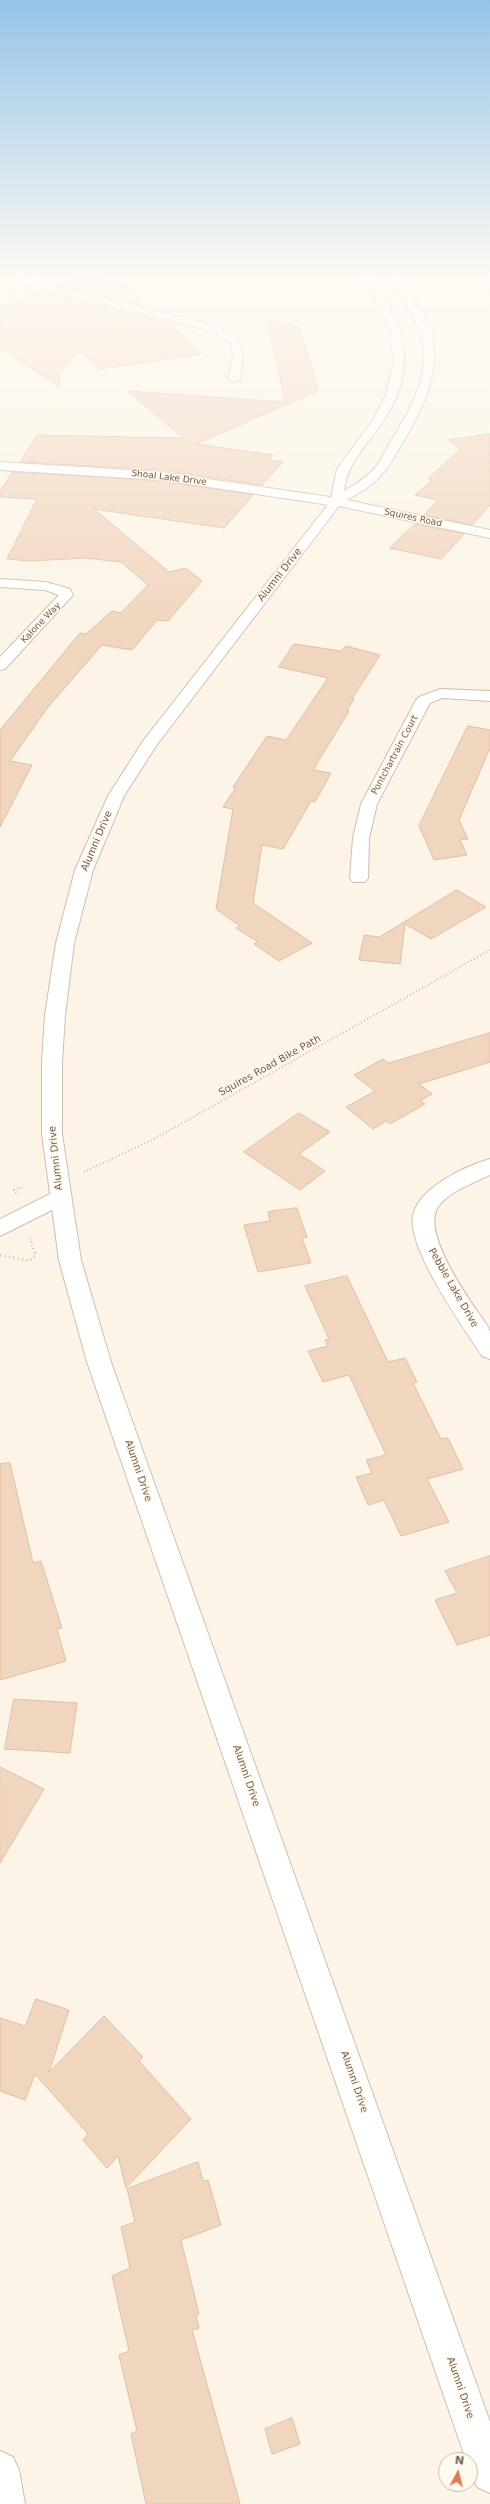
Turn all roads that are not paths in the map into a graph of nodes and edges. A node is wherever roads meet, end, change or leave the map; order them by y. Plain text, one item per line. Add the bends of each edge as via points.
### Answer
1 (393, 395) edge
2 (422, 395) edge
3 (0, 466) edge
4 (336, 502) junction
5 (490, 534) edge
6 (0, 583) edge
7 (0, 666) edge
8 (490, 696) edge
9 (359, 878) dead end
10 (490, 1166) edge
11 (60, 1197) junction
12 (0, 1228) edge
13 (490, 1350) edge
14 (0, 2470) edge
15 (490, 2474) edge
16 (6, 2504) edge

1 - 4 street, Alumni Drive via 383,414 342,470
2 - 4 street, Alumni Drive via 410,422 376,474
3 - 4 street, Shoal Lake Drive via 162,476
4 - 5 street, Squires Road
4 - 11 street, Alumni Drive via 149,744 116,796 84,870 65,943 55,1022 52,1134
6 - 7 street, Kalone Way via 55,587 66,595
8 - 9 street, Pontchartrain Court via 444,692 433,694 424,700 369,804 361,838
10 - 13 street, Pebble Lake Drive via 438,1193 427,1205 422,1216 424,1233 432,1255
11 - 12 street
11 - 15 street, Alumni Drive via 70,1260 99,1362
14 - 16 street

